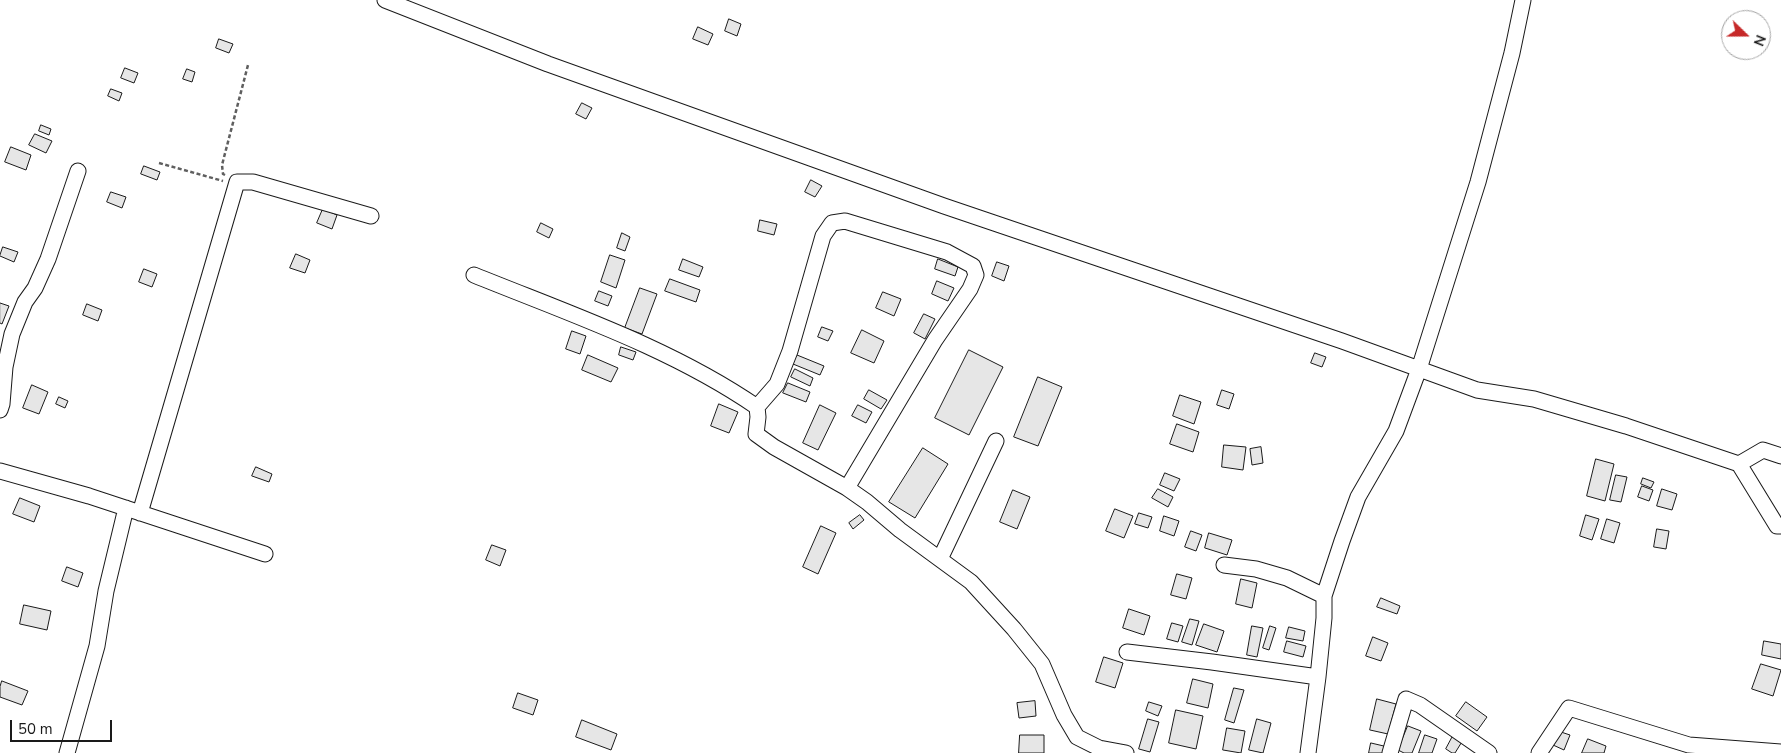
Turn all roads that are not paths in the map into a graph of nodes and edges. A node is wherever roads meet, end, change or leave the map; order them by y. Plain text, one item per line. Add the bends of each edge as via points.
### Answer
1 (385, 0) edge
2 (1523, 0) edge
3 (78, 171) dead end
4 (371, 216) dead end
5 (474, 275) dead end
6 (1419, 369) junction
7 (757, 407) junction
8 (0, 410) edge
9 (996, 441) dead end
10 (1781, 456) edge
11 (1739, 464) junction
12 (0, 471) edge
13 (847, 488) junction
14 (133, 510) junction
15 (1781, 526) edge
16 (265, 554) dead end
17 (940, 560) junction
18 (1224, 565) dead end
19 (1324, 596) junction
20 (1127, 652) dead end
21 (1318, 676) junction
22 (1781, 752) edge
23 (67, 753) edge
24 (1126, 753) edge
25 (1308, 753) edge
26 (1390, 753) edge
27 (1489, 753) edge
28 (1539, 753) edge

1 - 6 street via 566,71 944,206
2 - 6 street via 1478,182
3 - 8 street via 48,259 12,334
4 - 14 street via 253,182 237,182
5 - 7 street via 645,344 735,391
6 - 11 street via 1477,390 1534,399 1617,423
6 - 19 street via 1396,431 1358,497
7 - 13 street via 756,434
7 - 13 street via 777,384 790,351 823,236 832,223 845,221 910,240 947,252 973,266 976,275 970,289 935,340
9 - 17 street
10 - 11 street via 1763,450
11 - 15 street via 1777,526
12 - 14 street
13 - 17 street
14 - 16 street
14 - 23 street via 106,591 97,646
17 - 24 street via 971,582 1042,664 1064,715 1078,737 1099,748
18 - 19 street via 1256,569 1287,578
19 - 21 street
20 - 21 street
21 - 25 street
22 - 28 street via 1689,745 1569,708
26 - 27 street via 1406,699 1420,705

